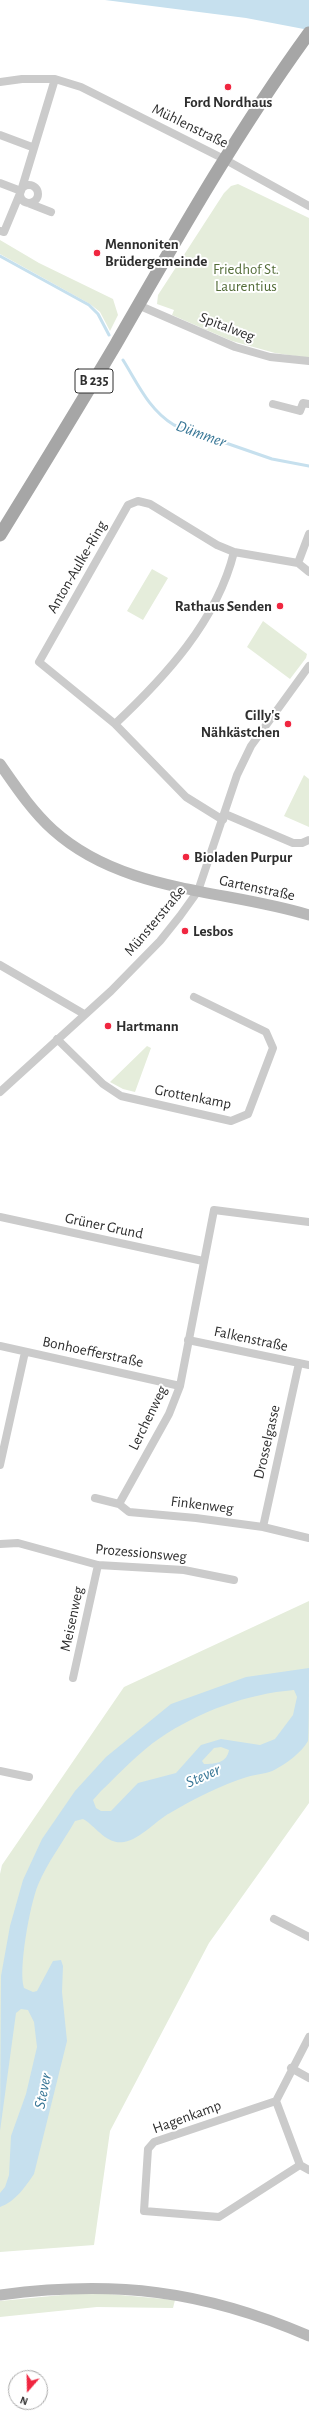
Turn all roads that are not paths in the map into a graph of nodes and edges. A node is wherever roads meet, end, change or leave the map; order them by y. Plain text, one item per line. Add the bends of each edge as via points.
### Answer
1 (309, 33) edge
2 (55, 79) junction
3 (0, 82) edge
4 (0, 135) edge
5 (32, 147) junction
6 (224, 158) junction
7 (0, 183) edge
8 (21, 191) junction
9 (28, 203) junction
10 (309, 206) edge
11 (51, 212) dead end
12 (0, 230) edge
13 (138, 305) junction
14 (309, 361) edge
15 (273, 404) dead end
16 (309, 404) edge
17 (309, 534) edge
18 (0, 535) edge
19 (234, 552) junction
20 (298, 563) junction
21 (309, 572) edge
22 (309, 666) edge
23 (115, 724) junction
24 (0, 764) edge
25 (224, 817) junction
26 (309, 840) edge
27 (198, 891) junction
28 (309, 915) edge
29 (0, 965) edge
30 (194, 997) dead end
31 (84, 1014) junction
32 (57, 1039) junction
33 (0, 1092) edge
34 (0, 1217) edge
35 (309, 1222) edge
36 (203, 1262) junction
37 (188, 1340) junction
38 (0, 1346) edge
39 (25, 1352) junction
40 (299, 1363) junction
41 (309, 1366) edge
42 (180, 1386) junction
43 (0, 1465) edge
44 (95, 1498) dead end
45 (119, 1504) junction
46 (263, 1527) junction
47 (309, 1538) edge
48 (0, 1544) edge
49 (98, 1565) junction
50 (234, 1580) dead end
51 (73, 1678) dead end
52 (0, 1771) edge
53 (29, 1777) dead end
54 (274, 1919) dead end
55 (309, 1938) edge
56 (309, 2037) edge
57 (291, 2068) junction
58 (309, 2078) edge
59 (276, 2101) junction
60 (300, 2166) junction
61 (309, 2170) edge
62 (0, 2295) edge
63 (309, 2336) edge

1 - 6 main road, B 235
2 - 3 street, Mühlenstraße
2 - 5 street
2 - 6 street, Mühlenstraße via 81,87
4 - 5 street
5 - 8 street
6 - 10 street, Mühlenstraße
6 - 13 main road, B 235
7 - 8 street
8 - 9 street via 22,200
8 - 9 street via 29,185 37,191 37,198
8 - 12 street via 4,232
9 - 11 street
13 - 14 street, Spitalweg via 235,347 270,357
13 - 18 main road, B 235
15 - 16 street via 300,411 303,403
17 - 20 street
19 - 20 street, Anton-Aulke-Ring
19 - 23 street via 229,573 198,629 166,673
19 - 23 street, Anton-Aulke-Ring via 217,545 150,504 138,502 128,505 39,662
20 - 21 street, Anton-Aulke-Ring
22 - 25 street, Münsterstraße via 252,744 237,775
23 - 25 street, Anton-Aulke-Ring via 186,797
24 - 27 street, Gartenstraße via 32,808 53,830 81,851 122,872
25 - 26 street, Anton-Aulke-Ring via 293,843
25 - 27 street, Münsterstraße
27 - 28 street, Gartenstraße via 254,901
27 - 31 street, Münsterstraße via 160,941 111,991
29 - 31 street
30 - 32 street, Grottenkamp via 266,1032 273,1048 248,1114 231,1121 121,1096 103,1084
31 - 32 street, Münsterstraße
32 - 33 street, Münsterstraße
34 - 36 street, Grüner Grund
35 - 36 street via 214,1210
36 - 37 street
37 - 40 street, Falkenstraße
37 - 42 street, Lerchenweg
38 - 39 street, Bonhoefferstraße
39 - 42 street, Bonhoefferstraße
39 - 43 street
40 - 41 street, Falkenstraße
40 - 46 street, Drosselgasse
42 - 45 street, Lerchenweg via 169,1414
44 - 45 street, Finkenweg
45 - 46 street, Finkenweg via 129,1512
46 - 47 street, Finkenweg
48 - 49 street, Prozessionsweg via 18,1543
49 - 50 street, Prozessionsweg via 184,1570
49 - 51 street, Meisenweg
52 - 53 street
54 - 55 street
56 - 57 street
57 - 58 street
57 - 59 street
59 - 60 street
59 - 60 street, Hagenkamp via 154,2142 148,2149 144,2210 219,2217
60 - 61 street
62 - 63 street via 49,2289 113,2287 173,2293 241,2310

